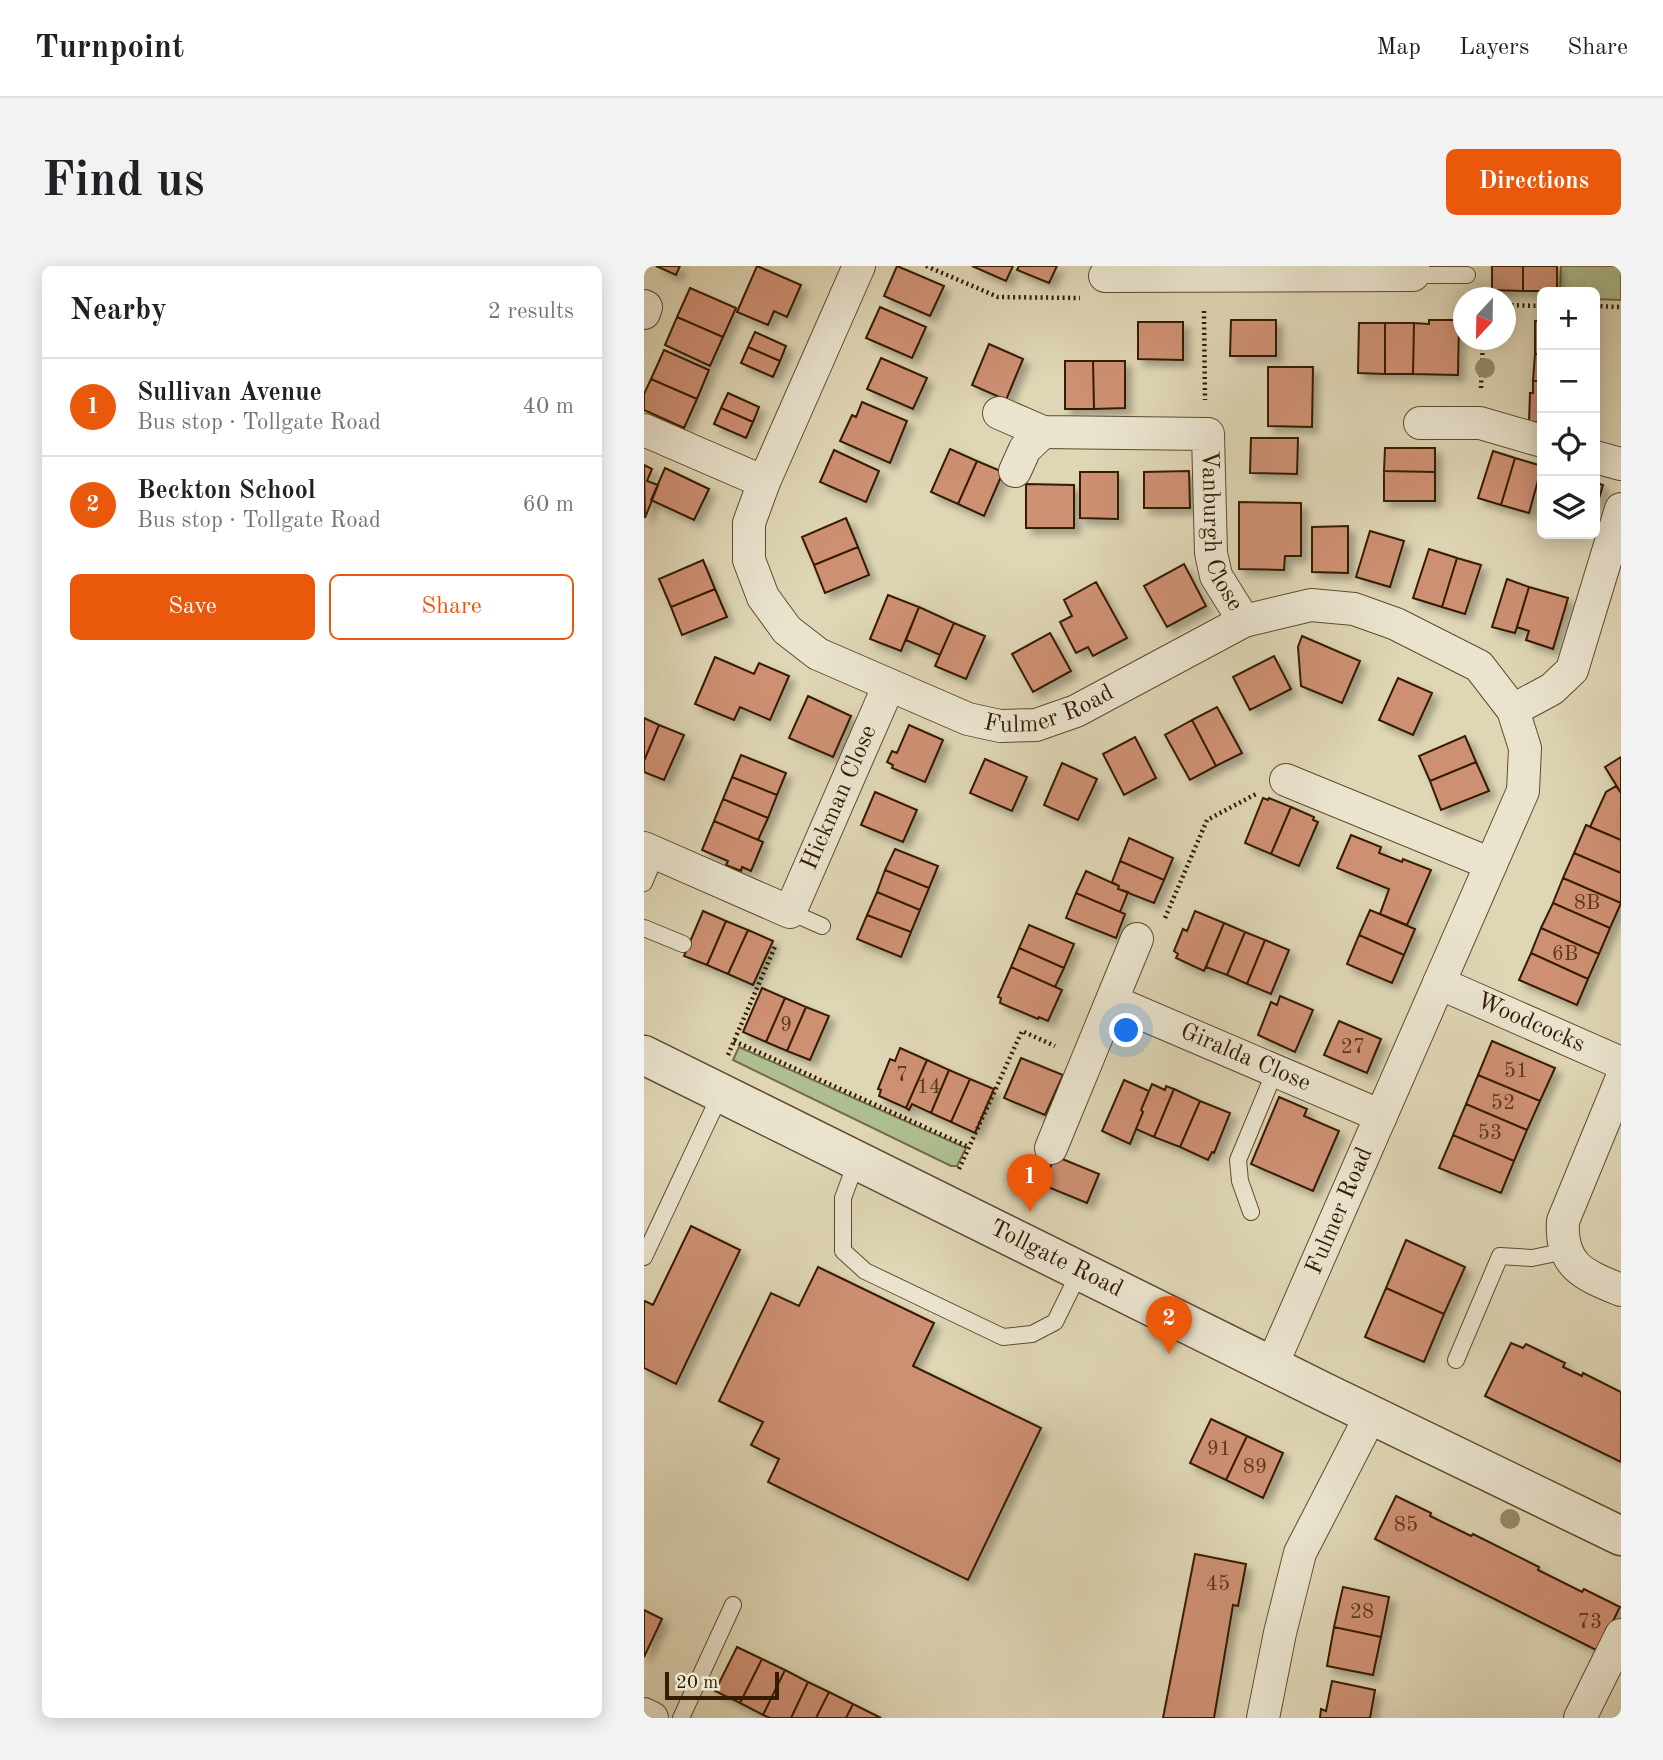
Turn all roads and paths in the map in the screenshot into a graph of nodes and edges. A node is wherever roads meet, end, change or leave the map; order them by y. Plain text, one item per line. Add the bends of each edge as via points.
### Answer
1 (859, 266) edge
2 (926, 266) edge
3 (1165, 270) edge
4 (1413, 271) edge
5 (1467, 275) dead end
6 (1096, 287) joint
7 (1204, 301) dead end
8 (1516, 305) edge
9 (644, 306) edge
10 (1537, 306) edge
11 (1600, 306) edge
12 (1621, 307) edge
13 (644, 313) edge
14 (1483, 350) edge
15 (999, 413) dead end
16 (1420, 423) dead end
17 (1480, 423) junction
18 (644, 430) edge
19 (1043, 432) junction
20 (1208, 434) junction
21 (1537, 440) edge
22 (1600, 458) edge
23 (1621, 464) edge
24 (1016, 471) dead end
25 (764, 482) junction
26 (1621, 509) edge
27 (1244, 621) junction
28 (889, 685) junction
29 (1513, 710) junction
30 (1286, 780) joint
31 (650, 851) edge
32 (1491, 864) junction
33 (644, 883) edge
34 (790, 912) junction
35 (822, 926) dead end
36 (644, 928) edge
37 (1137, 939) joint
38 (683, 944) dead end
39 (1439, 983) junction
40 (1112, 1001) junction
41 (734, 1041) junction
42 (644, 1055) edge
43 (1087, 1061) junction
44 (1621, 1063) edge
45 (1275, 1071) junction
46 (723, 1077) junction
47 (1621, 1080) edge
48 (1381, 1116) junction
49 (969, 1147) junction
50 (1051, 1148) dead end
51 (857, 1160) junction
52 (956, 1176) dead end
53 (1251, 1212) dead end
54 (1566, 1251) junction
55 (644, 1257) edge
56 (1080, 1271) junction
57 (1621, 1290) edge
58 (1456, 1360) dead end
59 (1272, 1365) junction
60 (1371, 1415) junction
61 (1621, 1536) edge
62 (733, 1605) dead end
63 (1621, 1635) edge
64 (644, 1714) edge
65 (652, 1718) edge
66 (681, 1718) edge
67 (1263, 1718) edge
68 (1580, 1718) edge

1 - 25 street, Fulmer Road
2 - 6 path via 998,296
3 - 4 street
3 - 6 street
4 - 5 lane
7 - 20 path via 1203,385
8 - 10 path
9 - 13 street
11 - 12 path
14 - 17 path
15 - 19 street, Vanburgh Close
16 - 17 street
17 - 21 street
18 - 25 street
19 - 20 street, Vanburgh Close
19 - 24 street via 1025,449
20 - 27 street, Vanburgh Close via 1211,553 1216,576
22 - 23 street
25 - 28 street, Fulmer Road via 749,523 749,560 763,597 787,629 818,654
26 - 29 street via 1573,670 1552,689
27 - 28 street, Fulmer Road via 1076,711 1036,725 1000,726 968,719
27 - 29 street, Fulmer Road via 1311,605 1354,609 1396,624 1479,666
28 - 34 street, Hickman Close
29 - 32 street, Fulmer Road via 1525,748 1523,791
30 - 32 street
30 - 37 path via 1207,820 1153,945
31 - 33 lane
31 - 34 street
32 - 39 street, Fulmer Road
34 - 35 lane
34 - 41 path
36 - 38 lane
37 - 40 street
39 - 44 street, Woodcocks
39 - 48 street, Fulmer Road
40 - 43 street
40 - 45 street, Giralda Close
41 - 46 path
41 - 49 path
42 - 46 street, Tollgate Road
43 - 49 path via 1022,1031
43 - 50 street
45 - 48 street, Giralda Close
45 - 53 lane via 1238,1160
46 - 51 street, Tollgate Road
46 - 55 lane
47 - 54 street via 1563,1221
48 - 59 street, Fulmer Road
49 - 52 path
51 - 56 street, Tollgate Road
51 - 56 lane via 843,1198 843,1251 864,1270 1003,1337 1032,1334 1055,1322
54 - 57 street via 1573,1264
54 - 58 lane via 1532,1258 1500,1256
56 - 59 street, Tollgate Road
59 - 60 street, Tollgate Road
60 - 61 street, Tollgate Road
60 - 67 street via 1300,1553
62 - 66 lane
63 - 68 street
64 - 65 street

